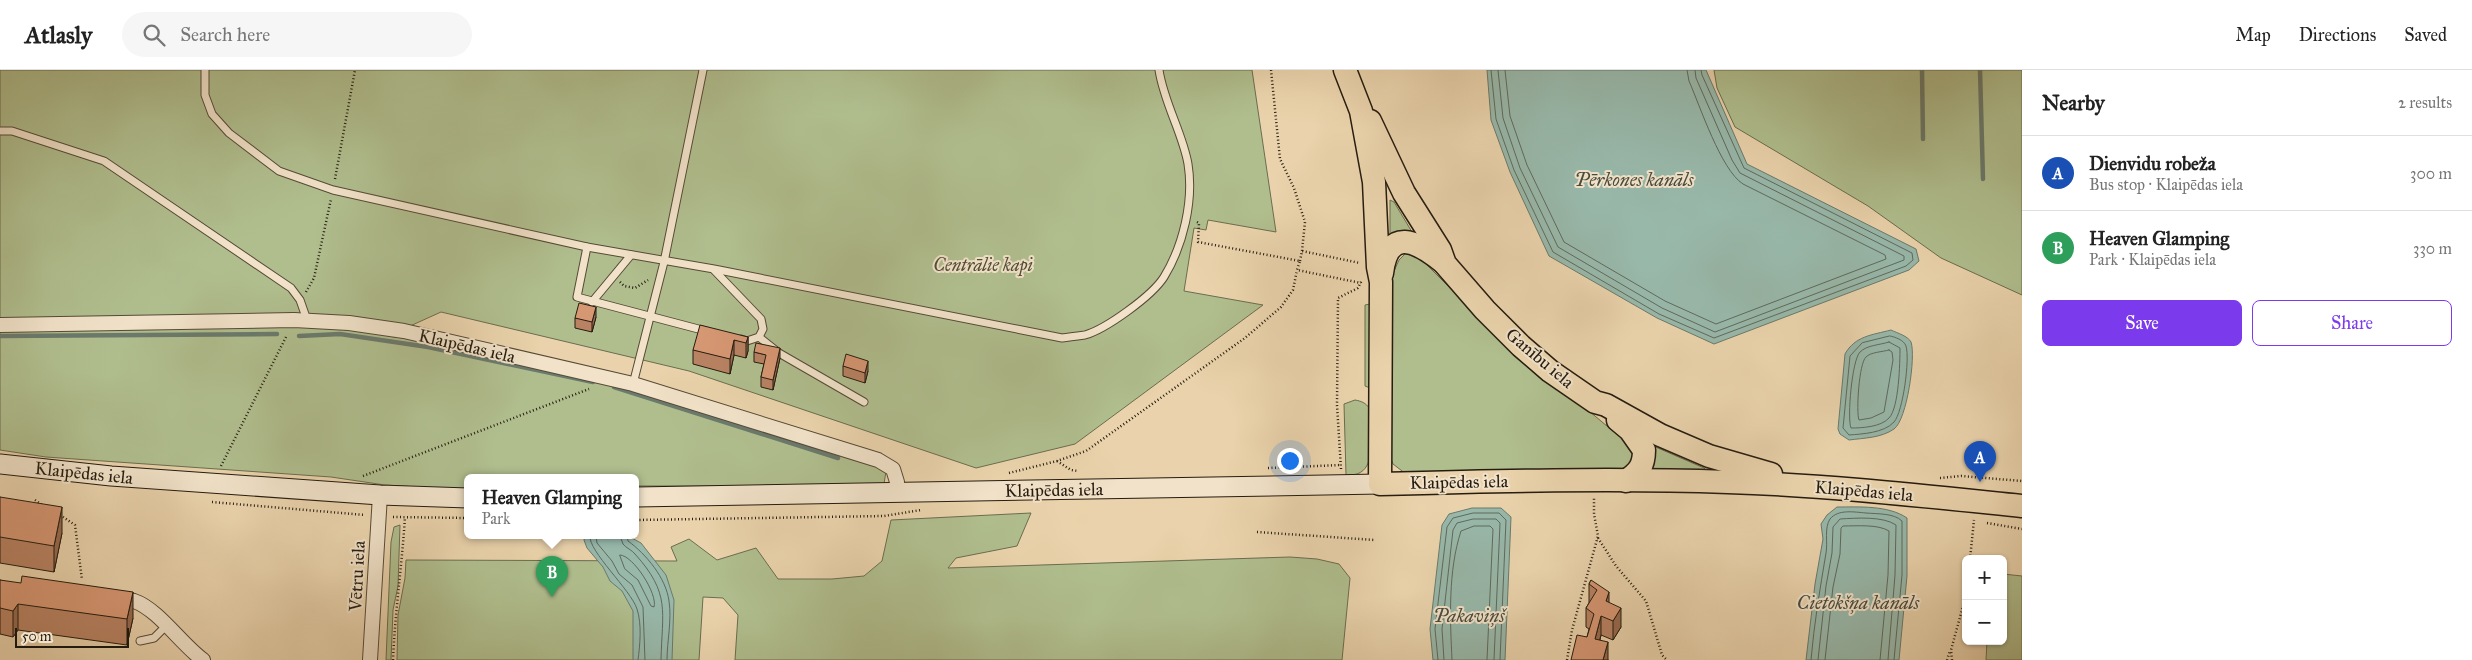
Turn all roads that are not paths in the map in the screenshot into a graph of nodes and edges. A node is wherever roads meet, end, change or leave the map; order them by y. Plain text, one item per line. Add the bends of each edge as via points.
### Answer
1 (205, 70) edge
2 (703, 70) edge
3 (1159, 70) edge
4 (1345, 70) edge
5 (1361, 111) junction
6 (0, 132) edge
7 (587, 247) junction
8 (631, 255) junction
9 (1445, 264) junction
10 (663, 266) junction
11 (714, 269) junction
12 (1369, 280) junction
13 (592, 302) junction
14 (649, 318) junction
15 (301, 320) junction
16 (0, 325) edge
17 (719, 334) edge
18 (737, 338) edge
19 (759, 338) junction
20 (634, 384) junction
21 (864, 402) dead end
22 (1595, 402) junction
23 (0, 464) edge
24 (1626, 480) junction
25 (1380, 484) junction
26 (1818, 487) junction
27 (895, 494) junction
28 (380, 495) junction
29 (639, 497) edge
30 (464, 498) edge
31 (2022, 506) edge
32 (103, 597) edge
33 (166, 626) junction
34 (140, 641) dead end
35 (203, 660) edge
36 (370, 660) edge

1 - 7 lane via 205,95 212,114 229,133 278,171 333,190
2 - 10 lane
3 - 11 lane via 1166,101 1188,163 1190,191 1184,230 1164,278 1146,297 1086,334 1062,338
4 - 5 highway, Ganību iela
5 - 9 highway, Ganību iela via 1369,119 1404,193 1440,250
5 - 12 highway, Ganību iela via 1374,182 1378,267
6 - 15 lane via 12,131 104,161 291,288 300,300
7 - 8 lane
7 - 13 lane via 577,297
8 - 10 lane
8 - 13 lane
9 - 12 highway via 1424,246 1405,241 1392,246
9 - 22 highway, Ganību iela via 1521,346
10 - 11 lane
10 - 14 lane
11 - 19 lane via 761,319 764,329
12 - 25 highway, Ganību iela
13 - 14 lane
14 - 17 lane
14 - 20 lane
15 - 16 street, Klaipēdas iela
15 - 20 street, Klaipēdas iela via 404,331
18 - 19 lane
19 - 21 lane
20 - 27 street, Klaipēdas iela via 878,460 893,469 897,482
22 - 24 highway via 1630,430 1644,450 1643,466
22 - 26 highway, Ganību iela via 1709,456
23 - 28 main road, Klaipēdas iela via 111,476
24 - 25 highway, Klaipēdas iela
24 - 26 highway, Klaipēdas iela
25 - 27 main road, Klaipēdas iela via 944,500
26 - 31 highway, Klaipēdas iela
27 - 29 main road, Klaipēdas iela
28 - 30 main road, Klaipēdas iela
28 - 36 street, Vētru iela
32 - 33 street via 135,602 151,610
33 - 34 lane via 154,638
33 - 35 street

